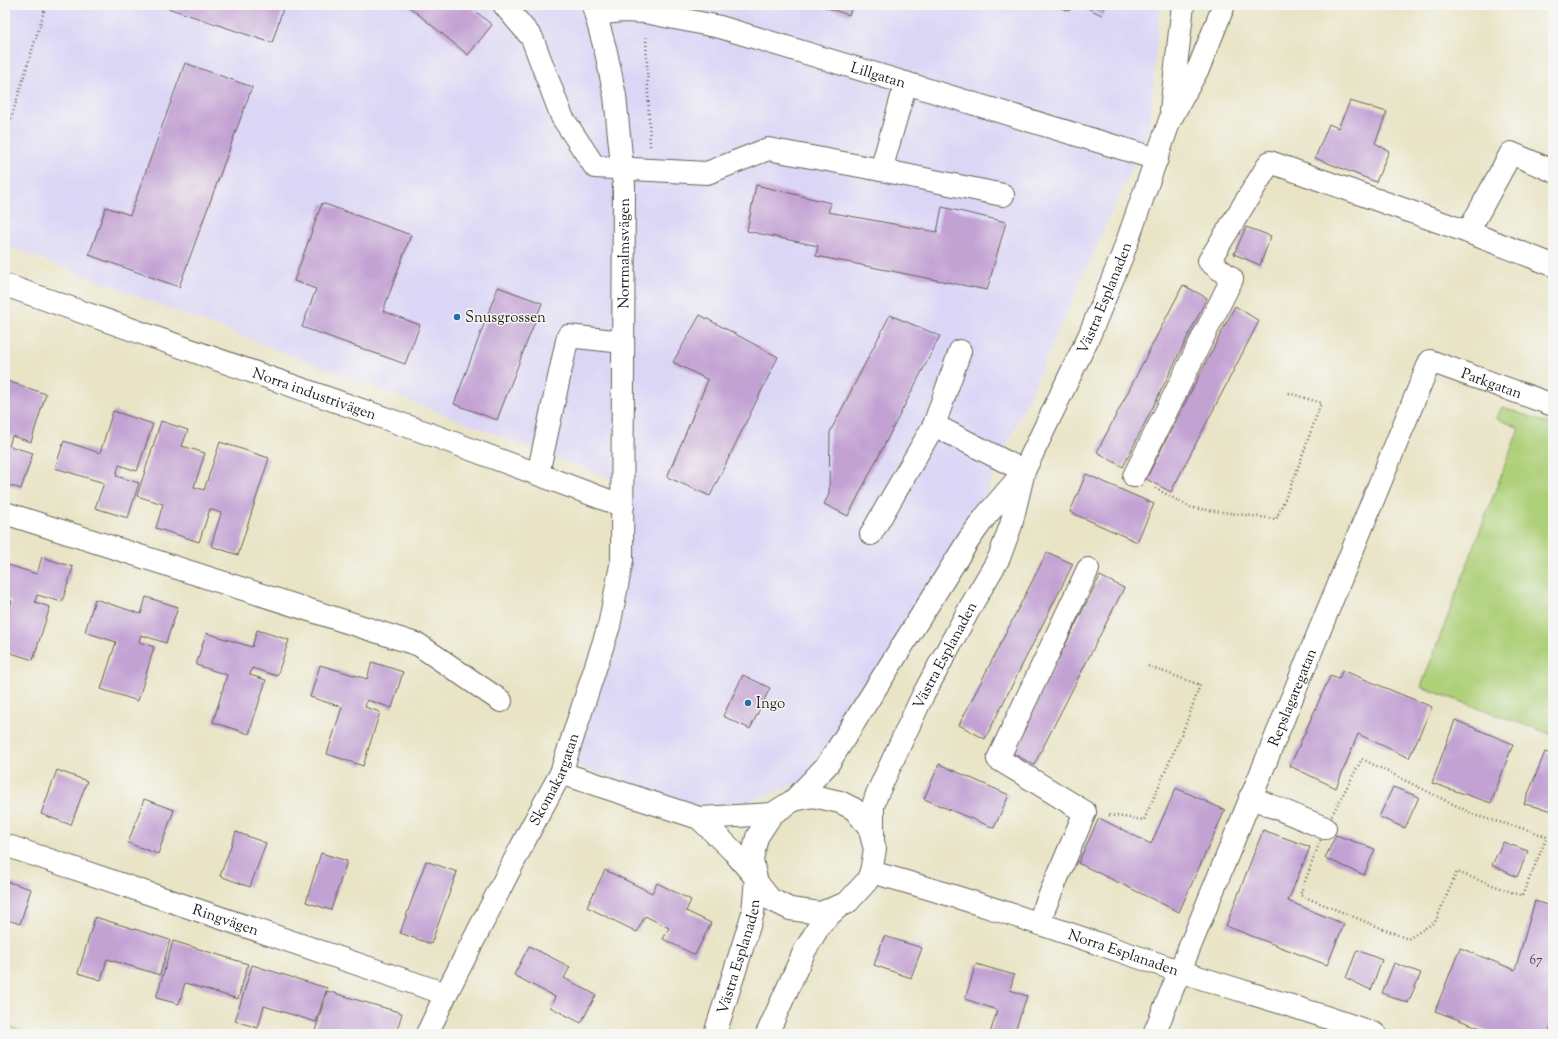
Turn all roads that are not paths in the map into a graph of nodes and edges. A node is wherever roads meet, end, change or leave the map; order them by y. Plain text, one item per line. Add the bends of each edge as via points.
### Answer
1 (504, 5) edge
2 (1183, 5) edge
3 (1224, 5) edge
4 (594, 10) edge
5 (906, 83) junction
6 (1170, 120) junction
7 (1157, 160) junction
8 (622, 169) junction
9 (881, 170) junction
10 (1553, 171) edge
11 (1003, 195) dead end
12 (1468, 232) junction
13 (1553, 265) edge
14 (5, 285) edge
15 (623, 342) junction
16 (960, 351) dead end
17 (1430, 361) joint
18 (1553, 405) edge
19 (934, 425) junction
20 (1024, 471) junction
21 (538, 474) junction
22 (1134, 476) road end
23 (623, 506) junction
24 (5, 513) edge
25 (871, 534) dead end
26 (1088, 569) dead end
27 (501, 701) dead end
28 (561, 774) junction
29 (1250, 797) junction
30 (794, 800) junction
31 (772, 814) junction
32 (699, 818) junction
33 (1325, 828) road end
34 (873, 841) junction
35 (5, 845) edge
36 (871, 872) junction
37 (756, 878) junction
38 (841, 905) junction
39 (1038, 924) junction
40 (1179, 971) junction
41 (446, 994) junction
42 (427, 1034) edge
43 (715, 1034) edge
44 (767, 1034) edge
45 (1154, 1034) edge
46 (1376, 1034) edge

1 - 8 street via 532,38 562,117 595,167
2 - 6 street, Västra Esplanaden
3 - 6 street, Västra Esplanaden via 1199,67
4 - 5 street, Lillgatan via 645,12 720,27
4 - 8 street, Norrmalmsvägen via 615,96
5 - 7 street, Lillgatan
5 - 9 street
6 - 7 street, Västra Esplanaden
7 - 20 street, Västra Esplanaden via 1122,256 1088,336
8 - 9 street via 707,173 768,149
8 - 15 street, Norrmalmsvägen
9 - 11 street
10 - 12 street via 1511,153
12 - 13 street
12 - 22 street via 1270,162 1209,261 1232,279
14 - 21 street, Norra industrivägen
15 - 21 street via 568,336
15 - 23 street, Norrmalmsvägen
16 - 19 street
17 - 18 street, Parkgatan
17 - 29 street, Repslagaregatan
19 - 20 street
19 - 25 street
20 - 30 street, Västra Esplanaden via 968,541 828,764
20 - 34 street, Västra Esplanaden via 1012,526 999,558 922,698 877,794 873,806
21 - 23 street, Norra industrivägen
23 - 28 street, Skomakargatan via 622,560 609,626
24 - 27 street via 419,645
26 - 39 street via 998,759 1085,812
28 - 32 street
28 - 41 street, Skomakargatan
29 - 33 street
29 - 40 street, Repslagaregatan
30 - 31 street
30 - 34 street via 813,796 840,802 854,809 869,827
31 - 32 street
31 - 37 street via 757,837 752,859
32 - 37 street
34 - 36 street via 875,849
35 - 41 street, Ringvägen
36 - 38 street via 867,881 847,903
36 - 39 street, Norra Esplanaden via 943,892
37 - 38 street via 770,899 790,909 820,913
37 - 43 street, Västra Esplanaden via 753,913
38 - 44 street via 821,923 804,952
39 - 40 street, Norra Esplanaden
40 - 45 street, Repslagaregatan
40 - 46 street, Norra Esplanaden
41 - 42 street, Skomakargatan

